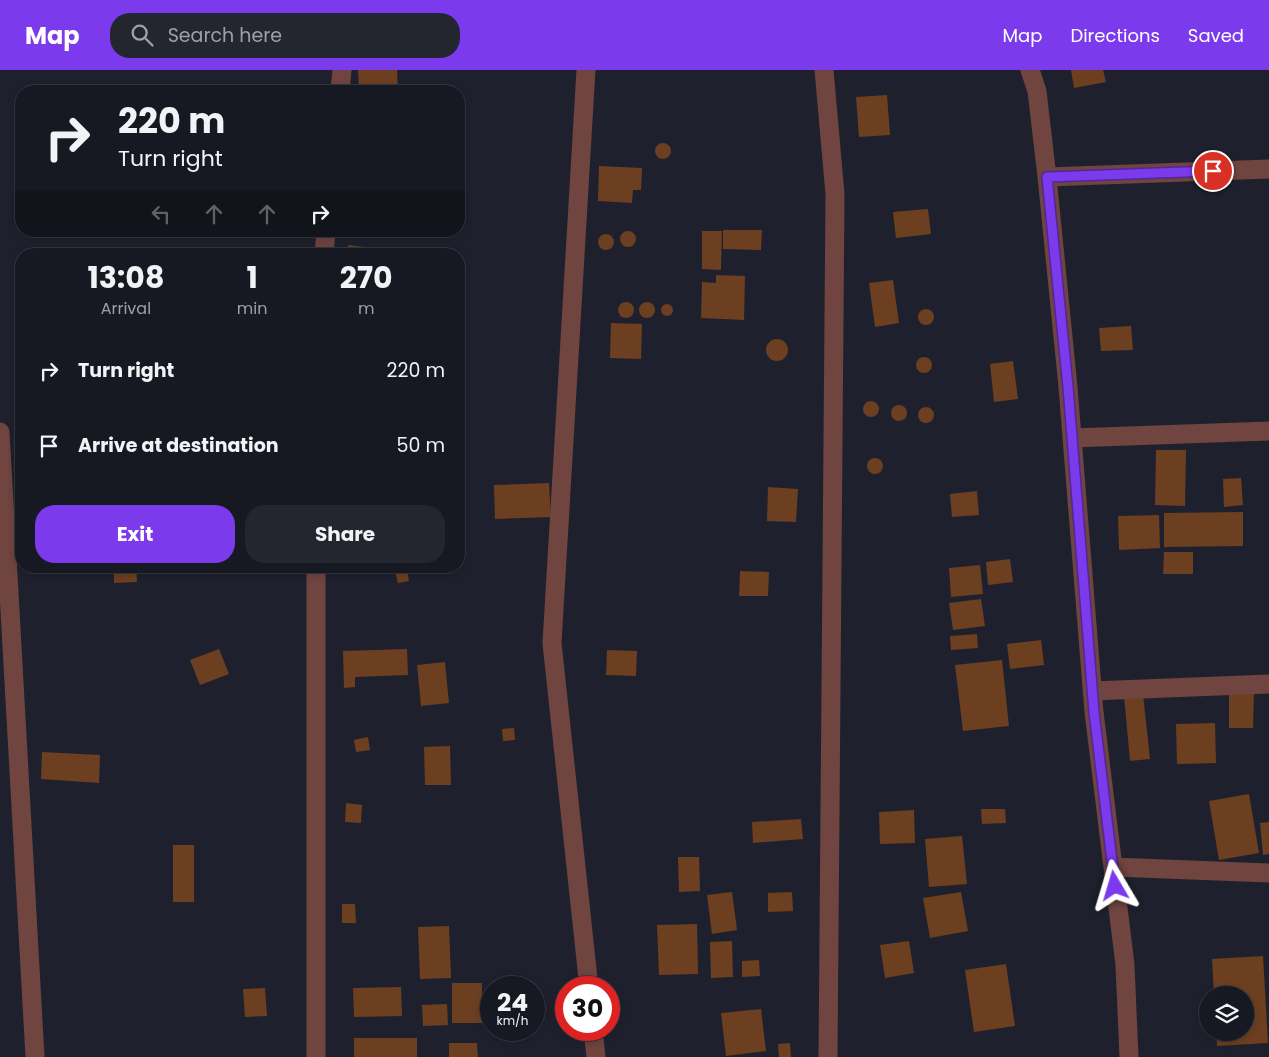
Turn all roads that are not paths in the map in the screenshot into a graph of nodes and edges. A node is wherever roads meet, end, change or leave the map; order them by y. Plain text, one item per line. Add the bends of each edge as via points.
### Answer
1 (342, 70) edge
2 (586, 70) edge
3 (824, 70) edge
4 (1030, 70) edge
5 (341, 85) edge
6 (1269, 169) edge
7 (1047, 177) junction
8 (1269, 431) edge
9 (0, 432) edge
10 (1072, 438) junction
11 (316, 573) edge
12 (1269, 684) edge
13 (1092, 691) junction
14 (1113, 867) junction
15 (1269, 873) edge
16 (588, 976) edge
17 (594, 1041) edge
18 (35, 1057) edge
19 (316, 1057) edge
20 (596, 1057) edge
21 (828, 1057) edge
22 (1130, 1057) edge

1 - 5 street
2 - 16 street via 552,643
3 - 21 street via 835,194
4 - 7 street via 1037,91
6 - 7 street
7 - 10 street
8 - 10 street
9 - 18 street
10 - 13 street
11 - 19 street
12 - 13 street
13 - 14 street
14 - 15 street
14 - 22 street via 1125,965
17 - 20 street

